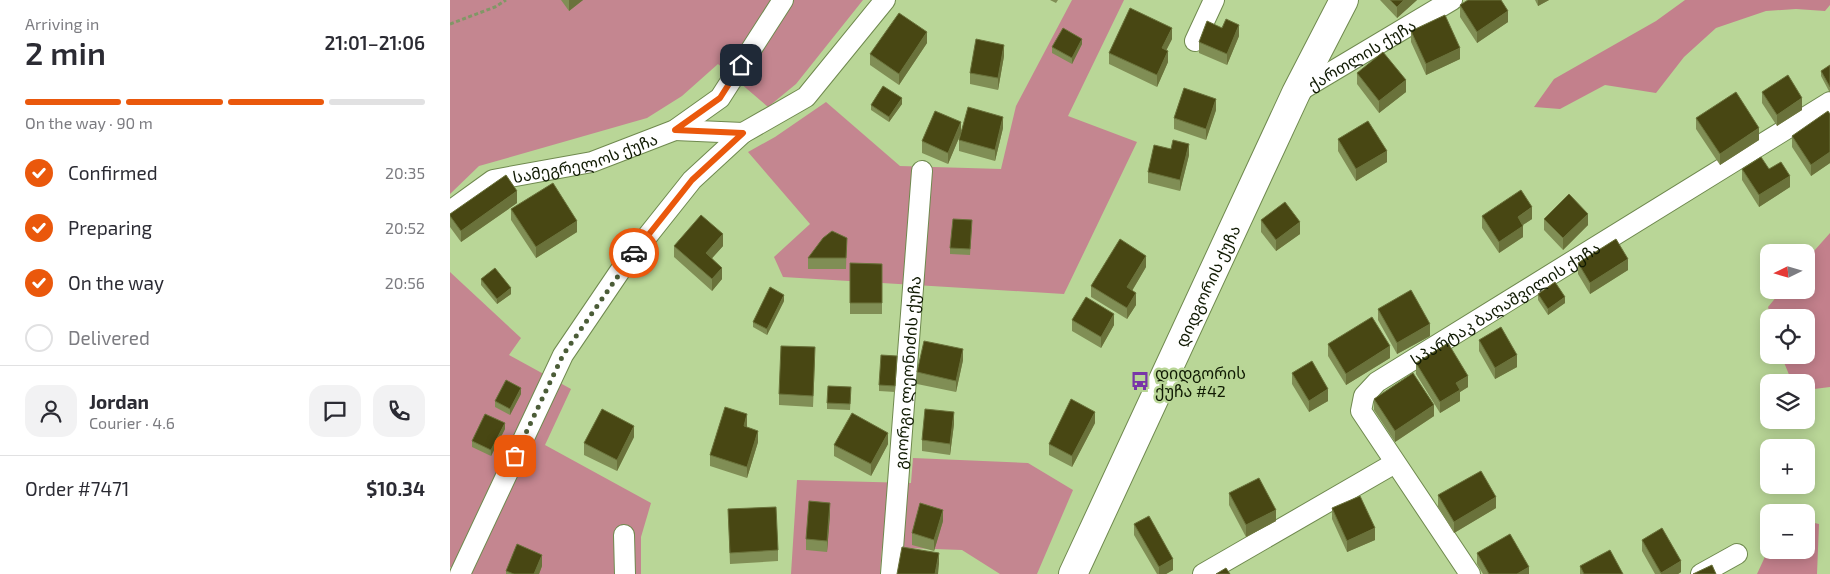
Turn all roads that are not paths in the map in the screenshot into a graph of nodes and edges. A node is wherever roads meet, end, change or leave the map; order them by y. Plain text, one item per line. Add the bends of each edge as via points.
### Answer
1 (783, 0) edge
2 (885, 0) edge
3 (1214, 0) edge
4 (1344, 0) edge
5 (1452, 0) edge
6 (1195, 41) dead end
7 (1296, 93) junction
8 (1830, 102) edge
9 (675, 130) junction
10 (743, 133) junction
11 (922, 171) dead end
12 (450, 211) edge
13 (1395, 463) junction
14 (624, 535) dead end
15 (1737, 554) dead end
16 (460, 574) edge
17 (625, 574) edge
18 (891, 574) edge
19 (1073, 574) edge
20 (1203, 574) edge
21 (1470, 574) edge
22 (1701, 574) edge

1 - 9 street, სამეგრელოს ქუჩა via 720,98
2 - 10 street via 806,97
3 - 6 street
4 - 7 highway, დიდგორის ქუჩა
5 - 7 street, ქართლის ქუჩა
7 - 19 highway, დიდგორის ქუჩა
8 - 13 street, სპარტაკ ბაღაშვილის ქუჩა via 1377,382 1364,396 1361,411
9 - 10 street
9 - 12 street, სამეგრელოს ქუჩა via 592,162 493,180
10 - 16 street via 692,180 622,268 563,355
11 - 18 street, გიორგი ლეონიძის ქუჩა
13 - 20 street
13 - 21 street, სპარტაკ ბაღაშვილის ქუჩა
14 - 17 street
15 - 22 street

